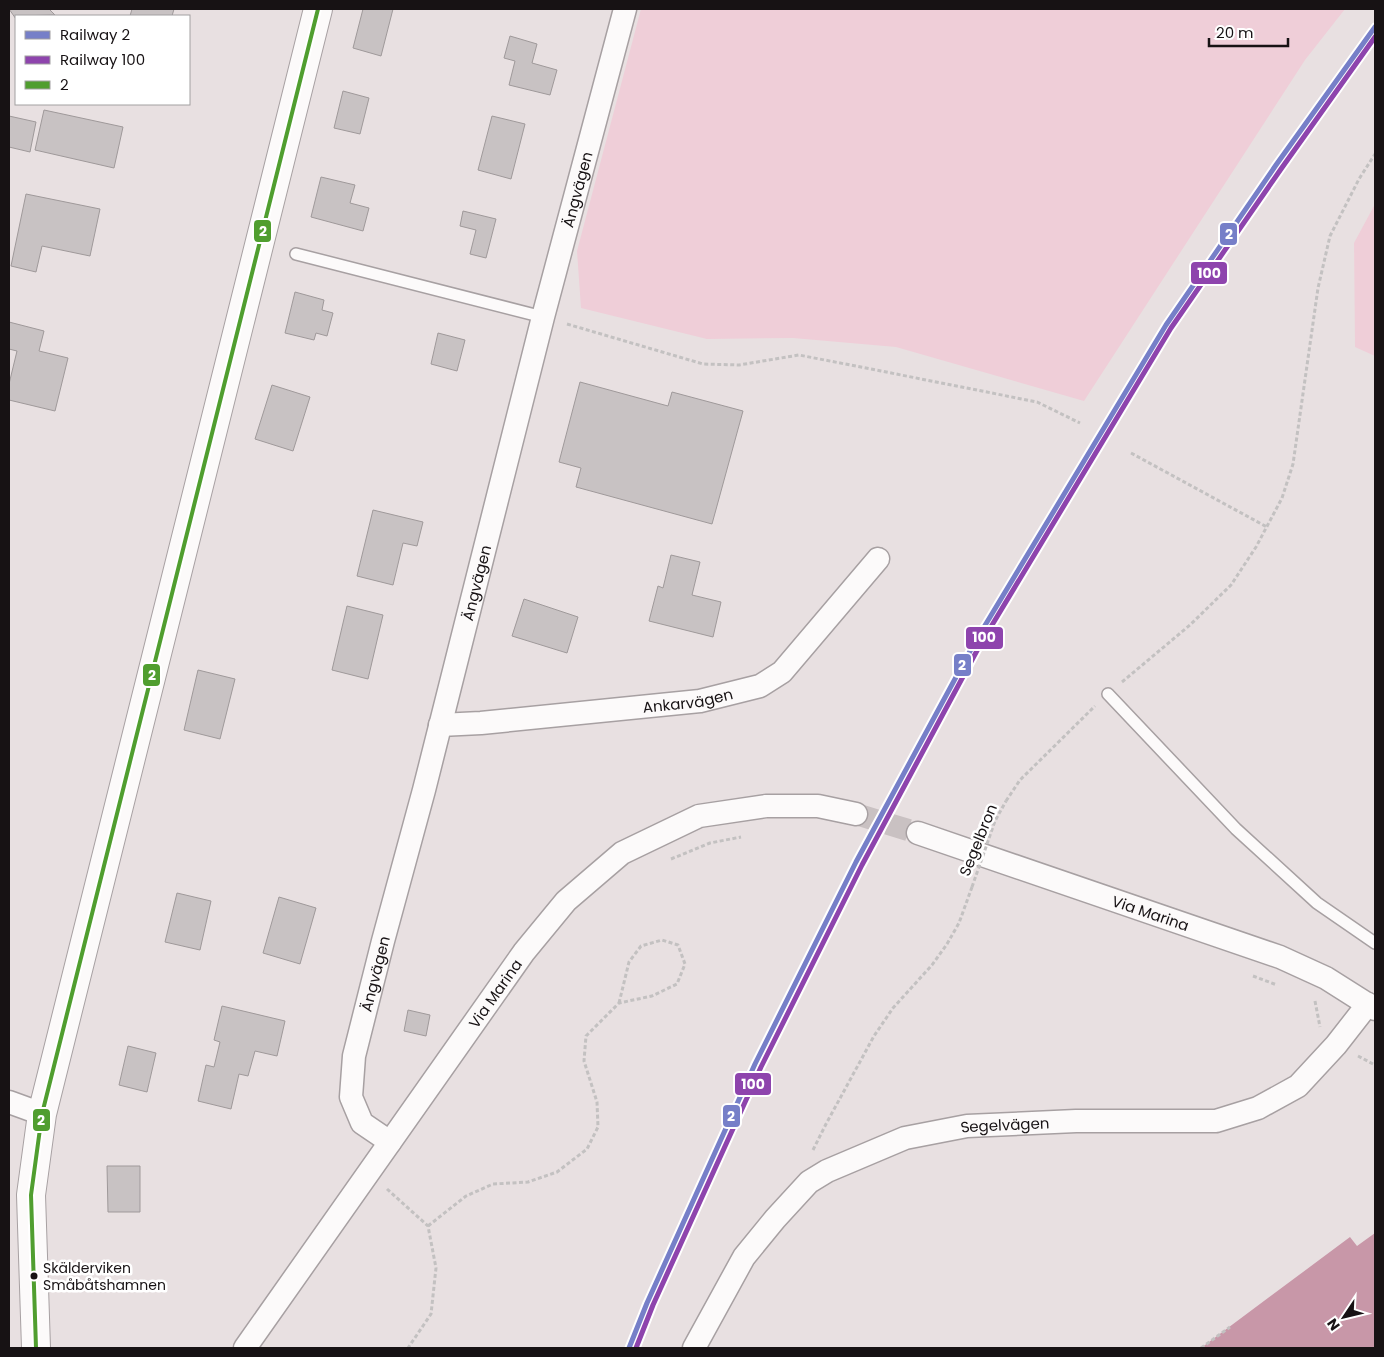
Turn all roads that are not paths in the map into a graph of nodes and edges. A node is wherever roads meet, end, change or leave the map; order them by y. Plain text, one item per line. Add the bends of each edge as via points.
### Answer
1 (318, 9) edge
2 (625, 9) edge
3 (296, 254) dead end
4 (543, 318) junction
5 (878, 559) dead end
6 (1108, 694) road end
7 (440, 725) junction
8 (856, 814) tunnel mouth
9 (918, 833) tunnel mouth
10 (1375, 943) edge
11 (1371, 1007) edge
12 (9, 1102) edge
13 (42, 1114) junction
14 (390, 1142) junction
15 (36, 1348) edge
16 (245, 1348) edge
17 (694, 1348) edge

1 - 13 street
2 - 4 street, Ängvägen
3 - 4 lane
4 - 7 street, Ängvägen
5 - 7 street, Ankarvägen via 782,672 760,686 700,701 481,724
6 - 10 lane via 1236,829 1317,902
7 - 14 street, Ängvägen via 354,1056 351,1097 362,1123
8 - 14 street, Via Marina via 818,806 766,806 699,816 622,853 566,901 524,952
9 - 11 street, Via Marina via 1280,957 1326,978
11 - 17 street, Segelvägen via 1298,1086 1258,1108 1216,1121 1076,1121 967,1126 905,1138 826,1171 809,1182 744,1257
12 - 13 street
13 - 15 street via 31,1195
14 - 16 street, Via Marina

